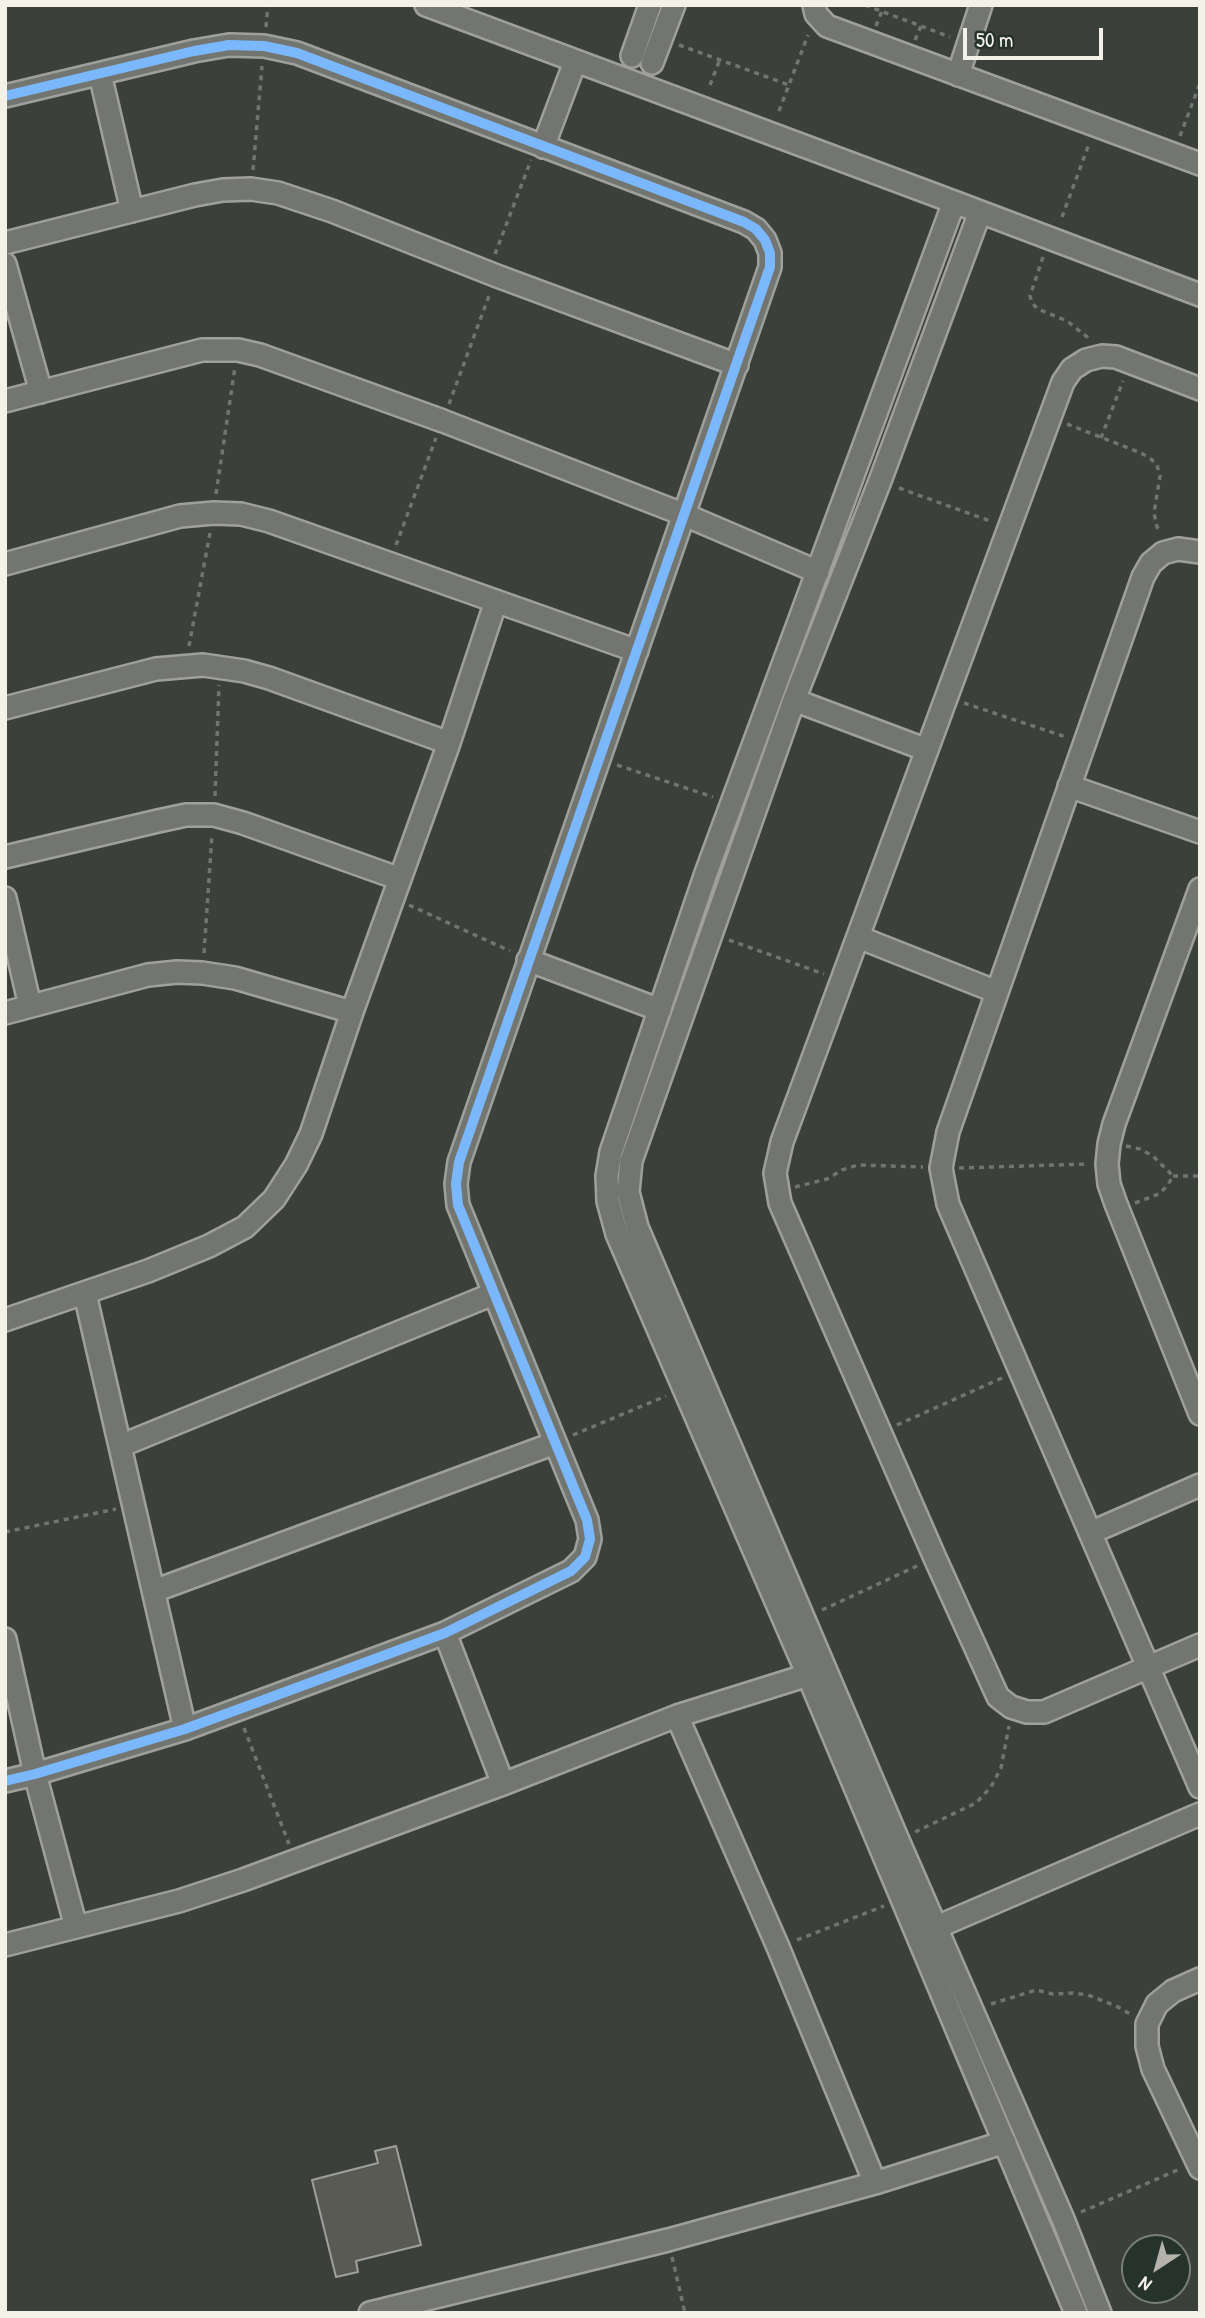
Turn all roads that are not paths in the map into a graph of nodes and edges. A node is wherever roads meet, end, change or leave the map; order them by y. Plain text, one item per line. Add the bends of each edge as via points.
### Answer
1 (426, 5) edge
2 (650, 5) edge
3 (674, 5) edge
4 (981, 5) edge
5 (815, 10) edge
6 (632, 56) dead end
7 (575, 62) junction
8 (652, 63) dead end
9 (100, 74) junction
10 (958, 75) junction
11 (5, 96) edge
12 (540, 146) junction
13 (1200, 164) edge
14 (954, 202) junction
15 (132, 211) junction
16 (980, 212) junction
17 (5, 243) edge
18 (5, 264) edge
19 (1200, 296) edge
20 (737, 365) junction
21 (1200, 388) edge
22 (41, 392) junction
23 (5, 401) edge
24 (685, 514) junction
25 (1200, 552) edge
26 (5, 564) edge
27 (818, 572) junction
28 (496, 601) junction
29 (636, 651) junction
30 (794, 700) junction
31 (5, 708) edge
32 (449, 743) junction
33 (927, 750) junction
34 (1069, 786) junction
35 (1200, 832) edge
36 (5, 858) edge
37 (706, 873) junction
38 (730, 880) junction
39 (397, 888) junction
40 (1200, 889) edge
41 (5, 898) edge
42 (858, 937) junction
43 (528, 960) junction
44 (997, 992) junction
45 (30, 1006) junction
46 (660, 1010) junction
47 (352, 1012) junction
48 (5, 1013) edge
49 (85, 1294) junction
50 (493, 1294) junction
51 (5, 1320) edge
52 (1200, 1414) edge
53 (555, 1443) junction
54 (120, 1446) junction
55 (1200, 1485) edge
56 (1090, 1533) junction
57 (153, 1591) junction
58 (445, 1633) junction
59 (5, 1639) edge
60 (1200, 1645) edge
61 (1148, 1668) junction
62 (808, 1675) junction
63 (677, 1716) junction
64 (185, 1728) junction
65 (35, 1774) junction
66 (5, 1781) edge
67 (503, 1784) junction
68 (1200, 1787) edge
69 (1200, 1814) edge
70 (76, 1927) junction
71 (937, 1927) junction
72 (5, 1945) edge
73 (1200, 1979) edge
74 (981, 2031) junction
75 (961, 2039) junction
76 (1005, 2142) junction
77 (1198, 2165) edge
78 (876, 2183) junction
79 (369, 2313) edge
80 (1076, 2313) edge
81 (1100, 2313) edge

1 - 7 street
2 - 6 street
3 - 8 street
4 - 10 street
5 - 10 street via 827,26
7 - 12 street
7 - 14 street
9 - 11 street
9 - 12 street via 229,45 264,46 297,53
9 - 15 street
10 - 13 street
12 - 20 street via 756,229 770,253 770,267
14 - 16 street
14 - 27 street
15 - 17 street
15 - 20 street via 223,190 278,193
16 - 19 street
16 - 30 street
18 - 22 street
20 - 24 street
21 - 33 street via 1116,357 1086,360 1072,369 1063,382
22 - 23 street
22 - 24 street via 202,350 237,349 443,421
24 - 27 street
24 - 29 street
25 - 34 street via 1178,549 1150,563
26 - 28 street via 180,516 241,514
27 - 37 street
28 - 29 street
28 - 32 street
29 - 43 street
30 - 33 street
30 - 38 street
31 - 32 street via 156,669 203,665 269,678
32 - 39 street
33 - 42 street
34 - 35 street
34 - 44 street
36 - 39 street via 186,815 214,816
37 - 38 street
37 - 46 street
38 - 71 street via 631,1161 628,1192 637,1227
39 - 47 street
40 - 52 street via 1109,1144 1107,1164 1116,1204
41 - 45 street
42 - 44 street
42 - 61 street via 778,1156 776,1189 785,1216 998,1697 1011,1707 1044,1712
43 - 46 street
43 - 50 street via 464,1143 456,1184 458,1205
44 - 56 street via 948,1132 941,1168 948,1204
45 - 47 street via 148,975 190,972 235,978
45 - 48 street
46 - 62 street via 611,1152 608,1201 617,1234
47 - 49 street via 311,1134 274,1199 245,1227 209,1247
49 - 51 street
49 - 54 street
50 - 53 street
50 - 54 street
53 - 57 street
53 - 58 street via 587,1520 590,1539 585,1557 571,1571
54 - 57 street
55 - 56 street
56 - 61 street
57 - 64 street
58 - 64 street
58 - 67 street
59 - 65 street
60 - 61 street
61 - 68 street
62 - 63 street
62 - 75 street
63 - 67 street
63 - 78 street
64 - 65 street
65 - 66 street
65 - 70 street
67 - 70 street via 180,1901
69 - 71 street
70 - 72 street
71 - 74 street
73 - 77 street via 1157,2004 1147,2024 1153,2069
74 - 75 street
74 - 81 street
75 - 76 street
76 - 78 street
76 - 80 street
78 - 79 street via 668,2240

